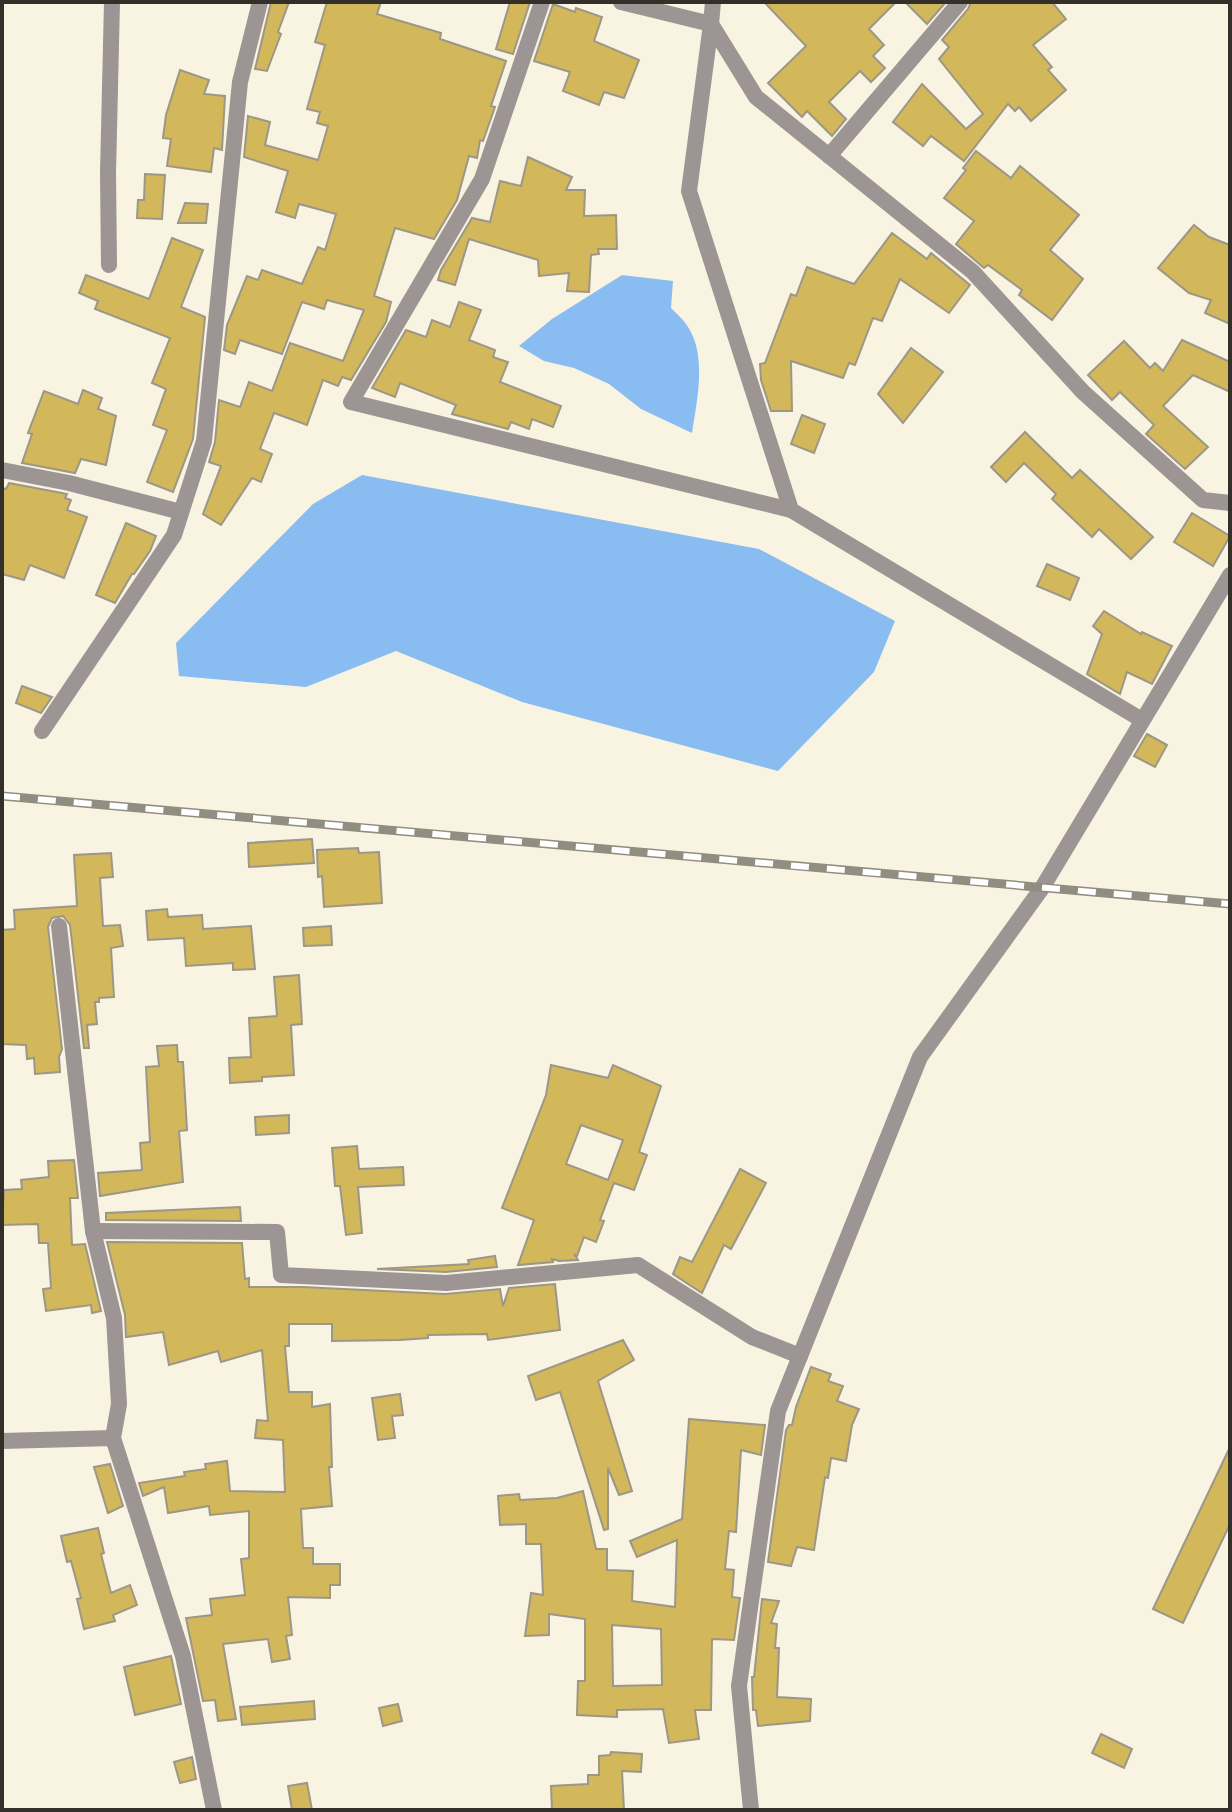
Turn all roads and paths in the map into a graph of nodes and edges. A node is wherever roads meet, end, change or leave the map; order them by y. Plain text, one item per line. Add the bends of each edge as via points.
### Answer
1 (112, 2) edge
2 (260, 2) edge
3 (542, 2) edge
4 (621, 2) edge
5 (713, 2) edge
6 (960, 2) edge
7 (711, 24) junction
8 (829, 156) junction
9 (109, 265) dead end
10 (2, 470) edge
11 (1230, 503) edge
12 (791, 510) junction
13 (181, 512) junction
14 (1230, 575) edge
15 (1142, 720) junction
16 (42, 731) dead end
17 (59, 926) dead end
18 (93, 1231) junction
19 (800, 1356) junction
20 (113, 1438) junction
21 (2, 1441) edge
22 (214, 1810) edge
23 (751, 1810) edge

1 - 9 street
2 - 13 street via 240,82 204,441
3 - 12 street via 482,179 351,402
4 - 7 street
5 - 7 street
6 - 8 street
7 - 8 street via 756,97
7 - 12 street via 689,191
8 - 11 street via 973,272 1083,392 1203,500
10 - 13 street
12 - 15 street
13 - 16 street via 174,535
14 - 15 street
15 - 19 street via 1042,888 920,1057
17 - 18 street
18 - 19 street via 277,1232 281,1275 446,1283 638,1265 752,1337
18 - 20 street via 114,1318 119,1404
19 - 23 street via 778,1411 739,1686
20 - 21 street
20 - 22 street via 183,1656

